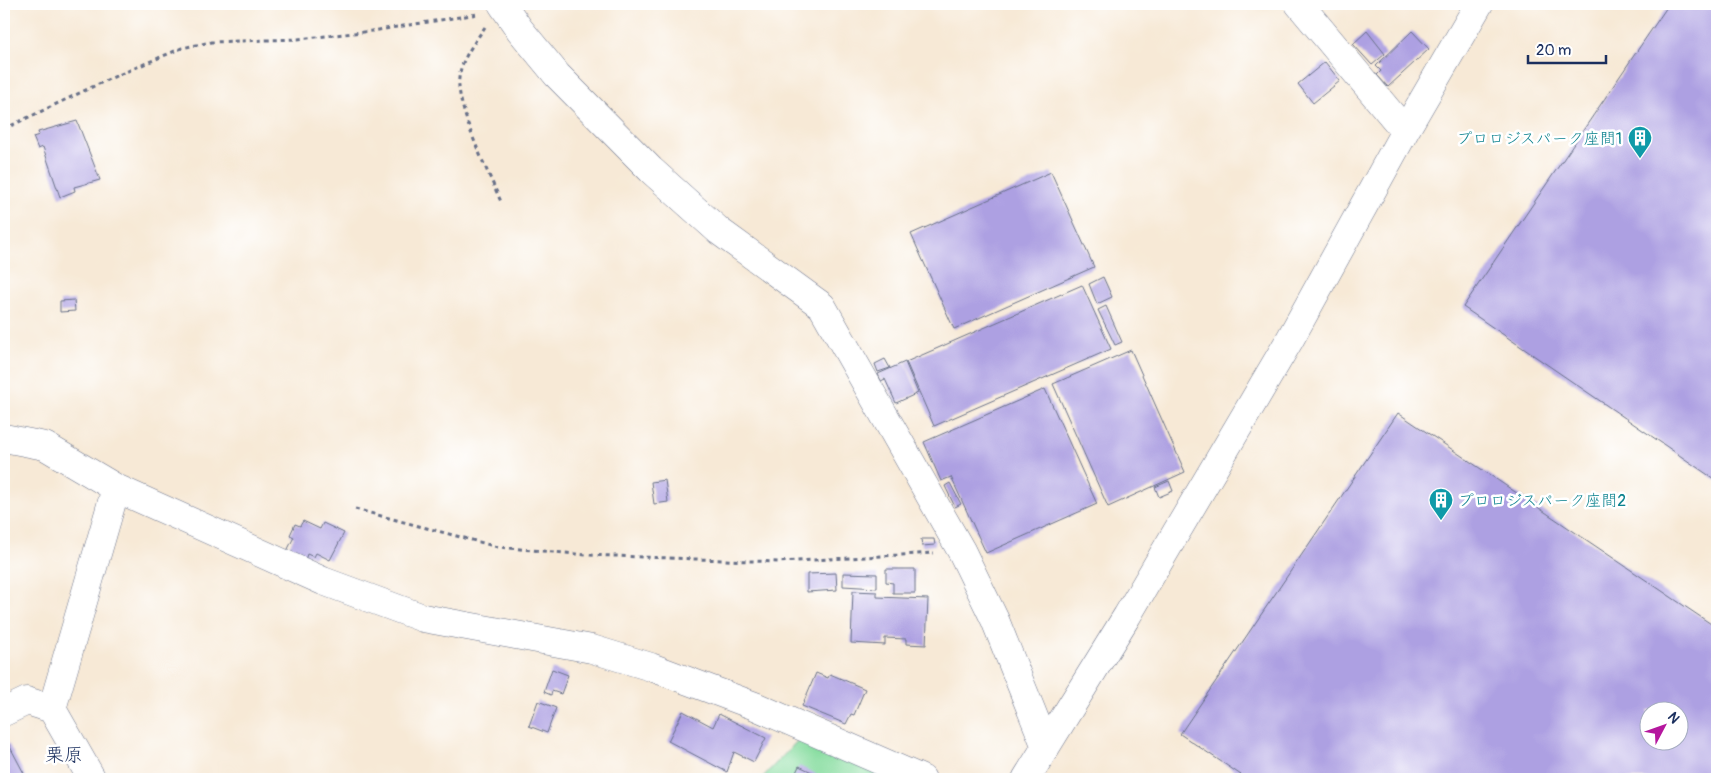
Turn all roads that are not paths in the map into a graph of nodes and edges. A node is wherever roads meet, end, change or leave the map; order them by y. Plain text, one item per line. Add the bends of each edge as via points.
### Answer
1 (1299, 4) edge
2 (492, 12) edge
3 (1475, 12) edge
4 (1405, 131) junction
5 (4, 438) edge
6 (116, 488) junction
7 (52, 709) junction
8 (4, 712) edge
9 (1046, 747) junction
10 (92, 779) edge
11 (922, 779) edge
12 (1026, 779) edge

1 - 4 street
2 - 9 street via 520,30 557,75 652,170 719,231 822,306 962,552 995,620
3 - 4 street
4 - 9 street via 1284,350
5 - 6 street via 45,446
6 - 7 street
6 - 11 street via 323,581 423,618 592,649 651,667 755,706
7 - 8 street via 27,701
7 - 10 street
9 - 12 street

